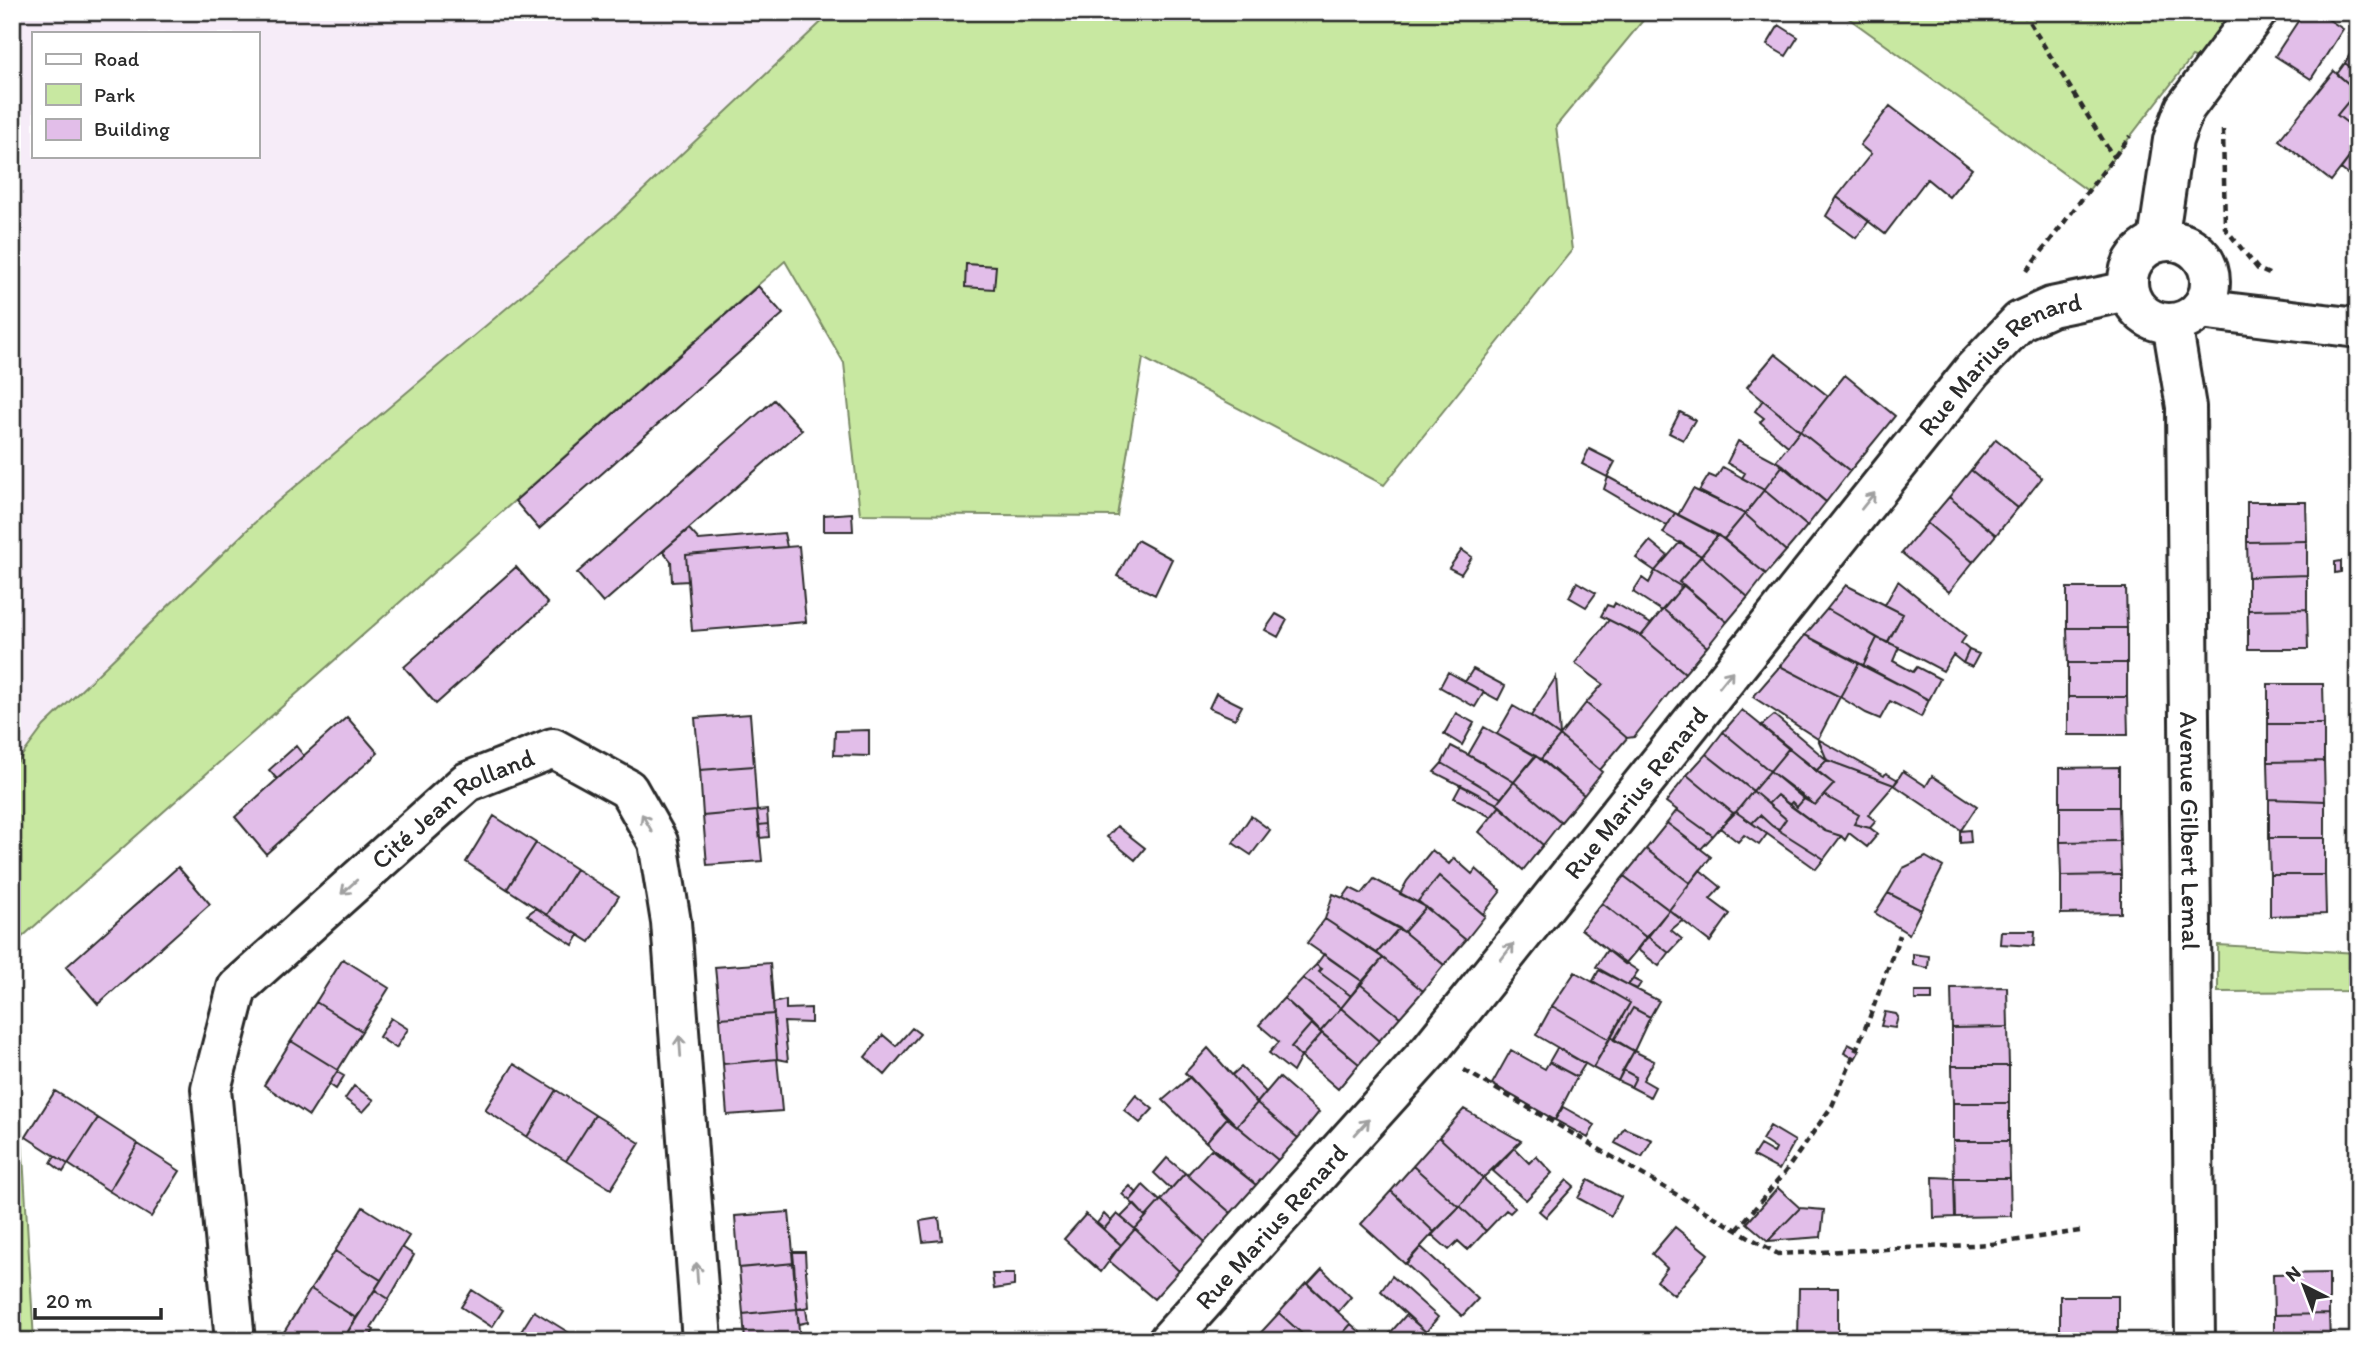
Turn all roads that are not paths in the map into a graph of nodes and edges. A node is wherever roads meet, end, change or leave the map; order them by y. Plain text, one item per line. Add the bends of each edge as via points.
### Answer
1 (2257, 12) edge
2 (2158, 241) junction
3 (2128, 291) junction
4 (2186, 316) junction
5 (2358, 328) edge
6 (234, 1341) edge
7 (702, 1341) edge
8 (1168, 1341) edge
9 (2195, 1341) edge

1 - 2 street via 2185,108 2173,140
2 - 3 street via 2146,246 2130,266
2 - 4 street via 2185,243 2205,260 2210,285 2207,298
3 - 4 street via 2140,312 2160,323
8 -> 3 street, Rue Marius Renard via 1430,1051 1973,370 2020,321 2051,307
4 - 5 street
4 - 9 street, Avenue Gilbert Lemal
7 -> 6 street, Cité Jean Rolland via 671,922 659,842 628,789 553,748 467,782 237,988 211,1089

